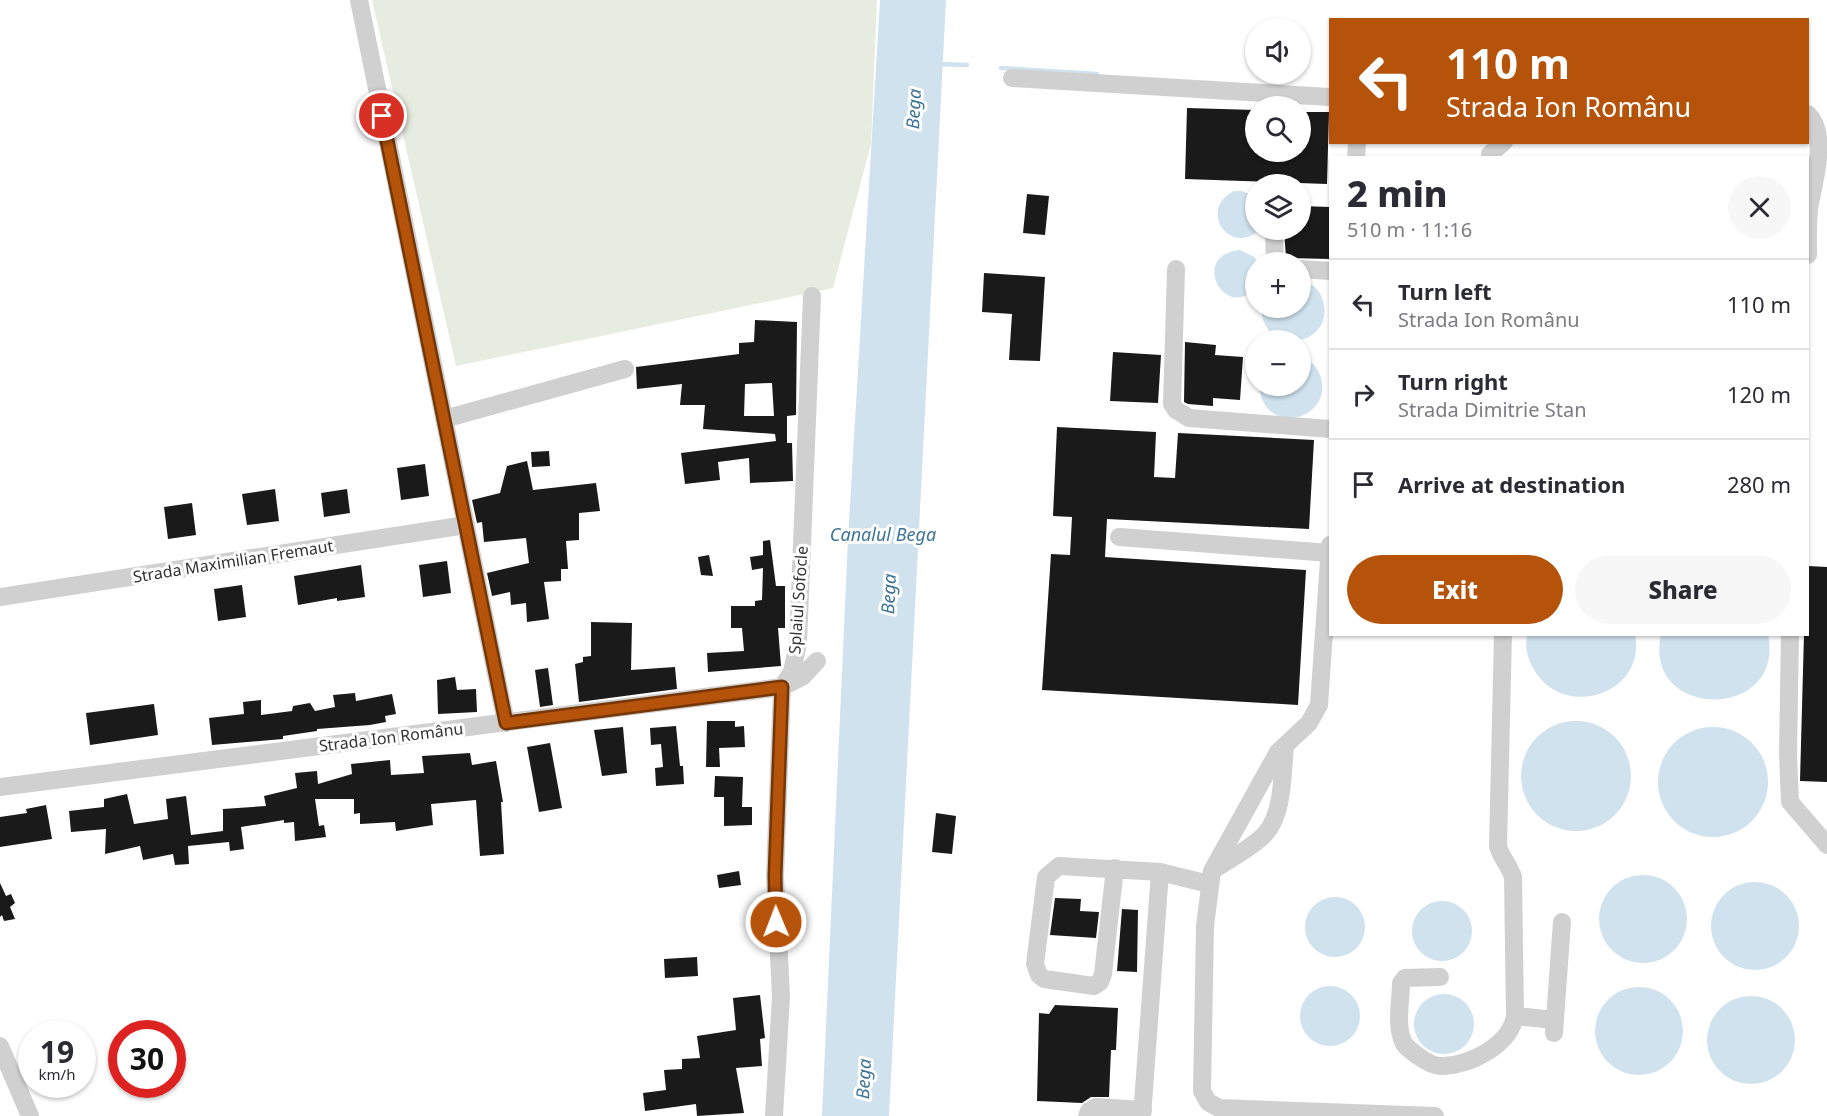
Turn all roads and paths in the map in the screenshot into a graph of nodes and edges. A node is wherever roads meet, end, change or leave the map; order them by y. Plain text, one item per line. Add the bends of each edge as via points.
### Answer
1 (359, 0) edge
2 (1012, 78) dead end
3 (1329, 97) edge
4 (1809, 115) edge
5 (1501, 144) edge
6 (1490, 156) edge
7 (1809, 228) edge
8 (1176, 269) dead end
9 (1311, 270) edge
10 (1329, 271) edge
11 (812, 296) dead end
12 (625, 369) dead end
13 (444, 419) junction
14 (1329, 429) edge
15 (466, 525) junction
16 (1119, 537) dead end
17 (1329, 553) edge
18 (1329, 567) edge
19 (0, 597) edge
20 (1503, 636) edge
21 (1790, 636) edge
22 (817, 661) dead end
23 (782, 687) junction
24 (506, 723) junction
25 (1285, 745) junction
26 (0, 787) edge
27 (1827, 844) edge
28 (1115, 868) junction
29 (1160, 872) junction
30 (1210, 877) junction
31 (1562, 922) dead end
32 (1440, 977) dead end
33 (1515, 1016) junction
34 (0, 1046) edge
35 (1219, 1112) edge
36 (1143, 1113) edge
37 (30, 1116) edge
38 (774, 1116) edge
39 (1087, 1116) edge
40 (1435, 1116) edge

1 - 13 street
2 - 3 street
4 - 7 street via 1823,128 1827,142 1810,201
5 - 6 street
8 - 14 street via 1172,404 1176,410 1190,418
9 - 10 street
11 - 23 street, Splaiul Sofocle via 798,643 792,672
12 - 13 street
13 - 15 street
15 - 19 street, Strada Maximilian Fremaut
15 - 24 street
16 - 17 street
18 - 25 street via 1319,705 1309,723
20 - 33 street via 1498,846 1513,877
21 - 27 street via 1790,802
22 - 23 street via 802,677
23 - 24 street, Strada Ion Românu
23 - 38 street, Splaiul Sofocle via 775,876 781,996
24 - 26 street, Strada Ion Românu
25 - 30 street
25 - 30 street via 1278,808 1267,832
28 - 28 street via 1059,866 1046,877 1035,963 1044,979 1094,986 1100,982
28 - 29 street
29 - 30 street
29 - 36 street
30 - 35 street via 1205,926 1202,1090
31 - 33 street via 1554,1026
32 - 33 street via 1405,978 1401,983 1402,1040 1426,1061 1441,1067 1464,1062 1493,1048 1506,1037
34 - 37 street
35 - 40 street
36 - 39 street via 1096,1107

